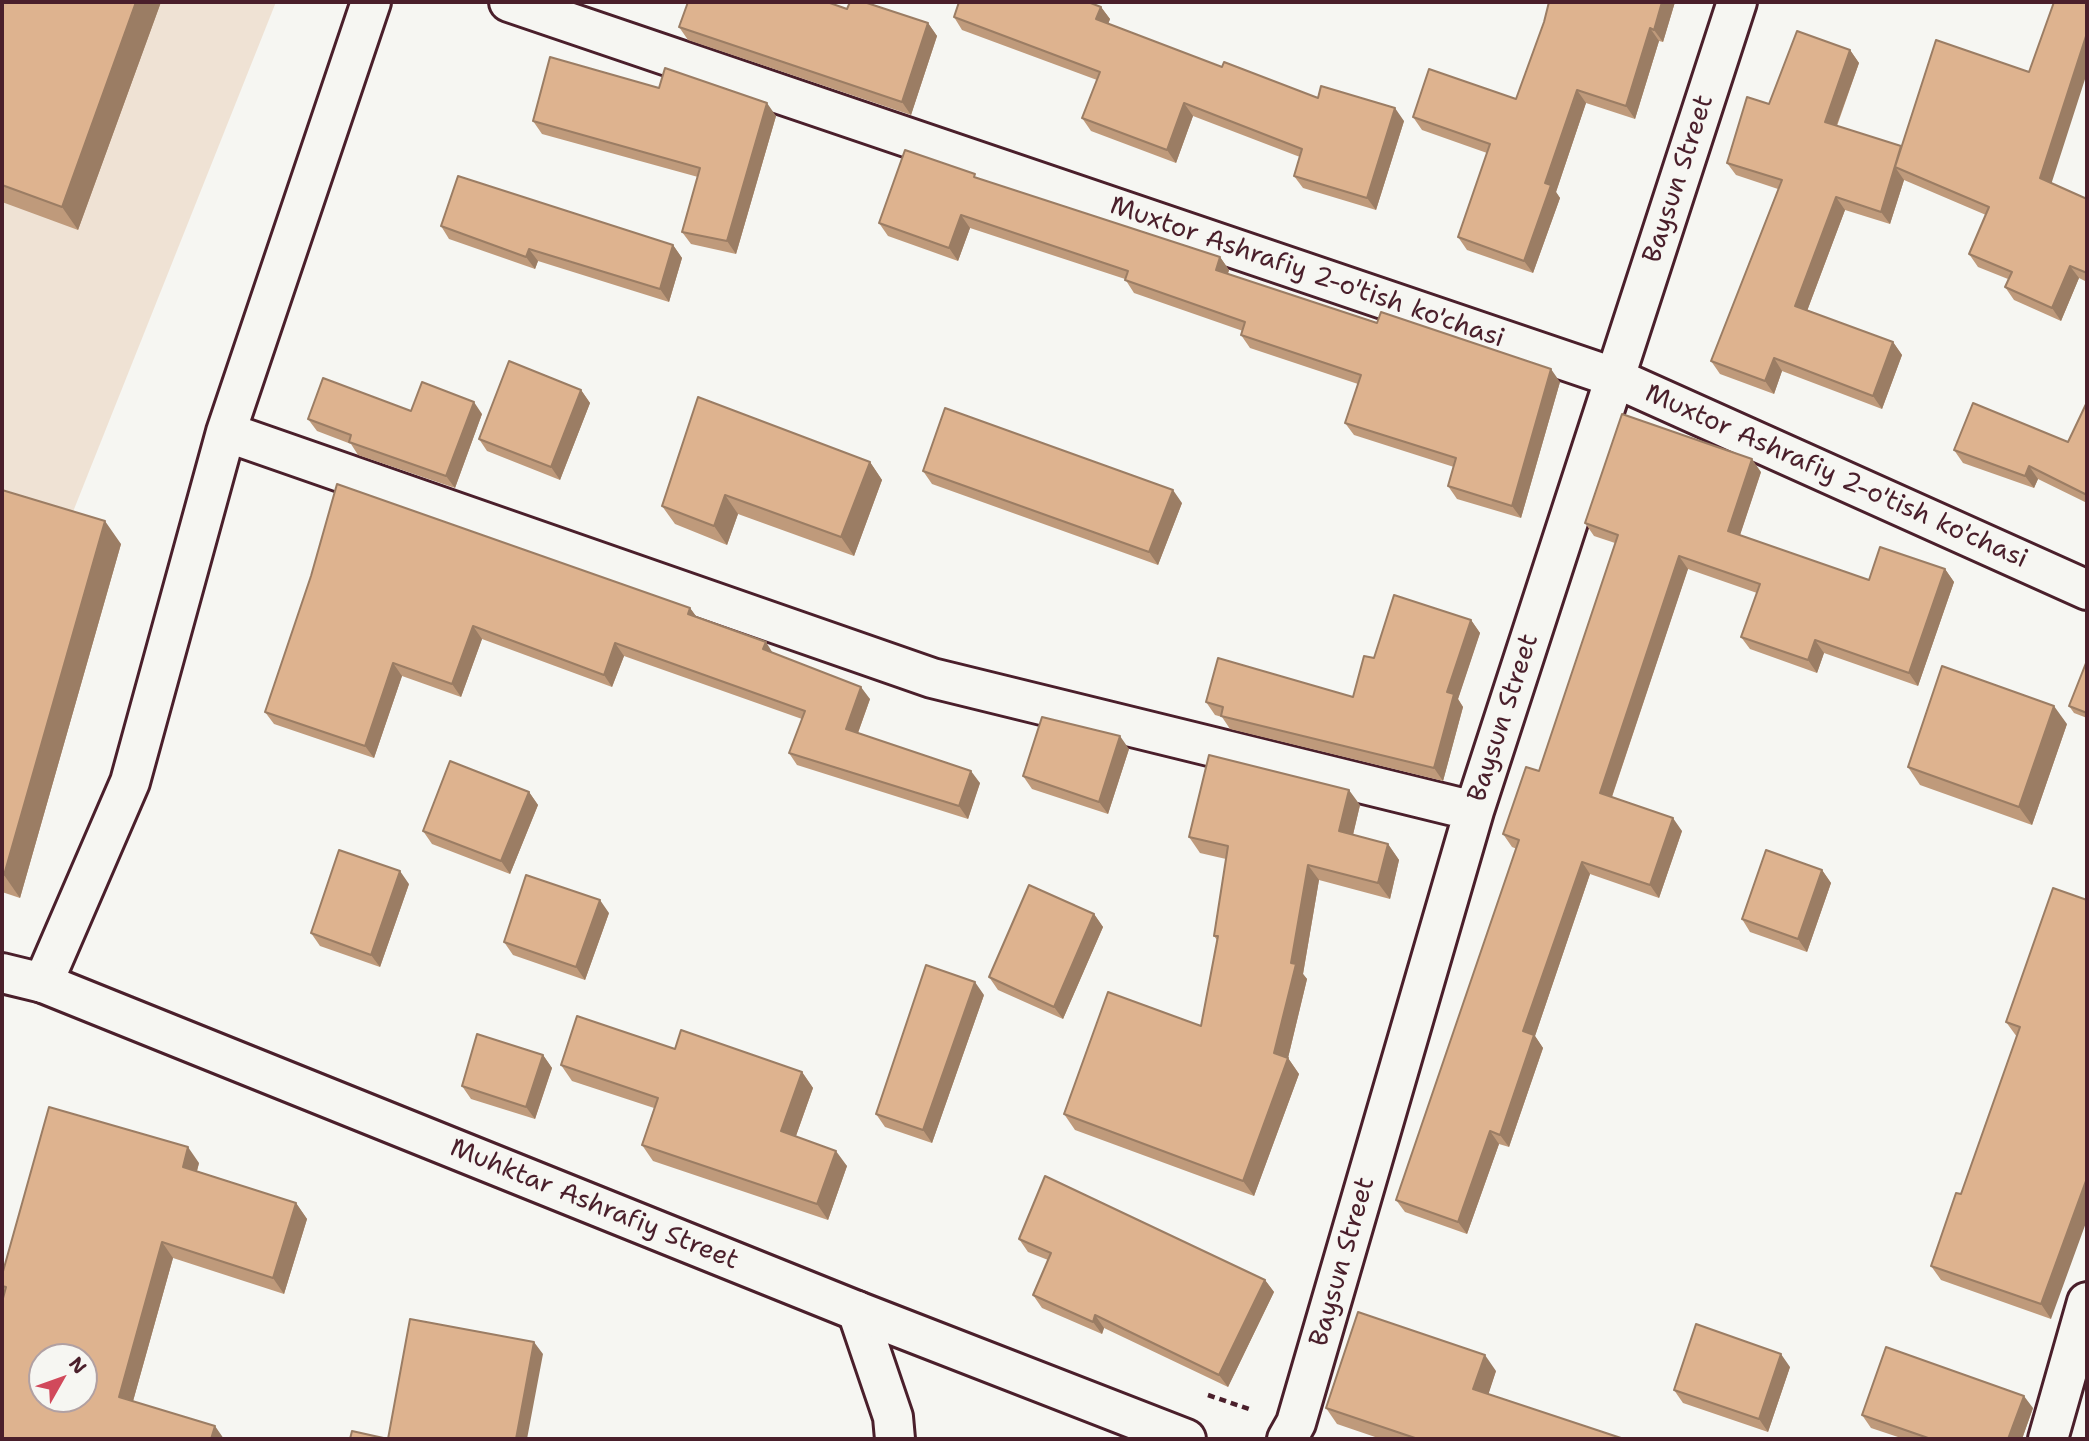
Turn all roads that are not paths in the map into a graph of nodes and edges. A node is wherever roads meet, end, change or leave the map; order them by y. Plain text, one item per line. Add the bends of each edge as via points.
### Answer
1 (371, 2) edge
2 (509, 2) edge
3 (1737, 2) edge
4 (1613, 377) junction
5 (226, 432) junction
6 (2087, 590) edge
7 (1474, 811) junction
8 (2, 973) edge
9 (43, 983) junction
10 (2087, 1302) edge
11 (857, 1311) junction
12 (895, 1439) edge
13 (1186, 1439) edge
14 (1287, 1439) edge
15 (2048, 1439) edge

1 - 5 street
2 - 4 street, Muxtor Ashrafiy 2-o'tish ko'chasi
3 - 4 street, Bаysun Street
4 - 6 street, Muxtor Ashrafiy 2-o'tish ko'chasi
4 - 7 street, Bаysun Street
5 - 7 street via 932,678
5 - 9 street via 130,782
7 - 14 street, Bаysun Street via 1296,1423
8 - 9 street, Muhktar Ashrafiy Street
9 - 11 street, Muhktar Ashrafiy Street
10 - 15 street
11 - 12 street via 893,1418
11 - 13 street, Muhktar Ashrafiy Street

